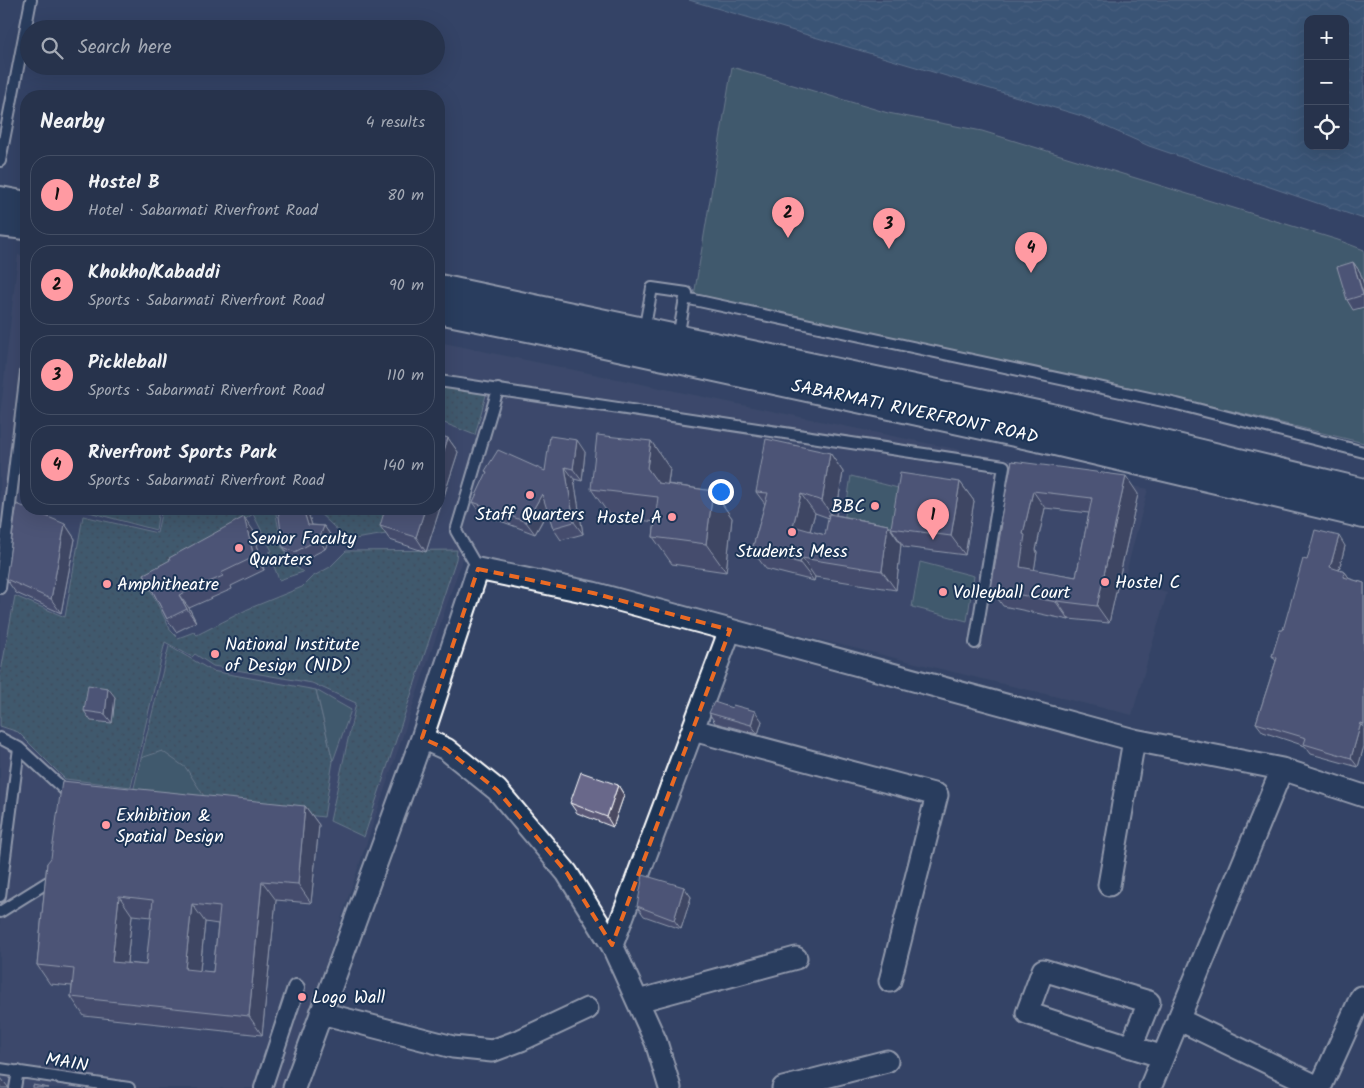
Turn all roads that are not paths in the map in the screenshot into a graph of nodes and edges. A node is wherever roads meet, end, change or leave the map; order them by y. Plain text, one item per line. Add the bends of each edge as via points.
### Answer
1 (32, 0) edge
2 (28, 20) edge
3 (20, 59) edge
4 (0, 157) edge
5 (0, 200) edge
6 (20, 204) edge
7 (0, 223) edge
8 (20, 225) edge
9 (445, 294) edge
10 (685, 298) junction
11 (457, 306) edge
12 (644, 331) junction
13 (678, 339) junction
14 (445, 382) edge
15 (498, 389) junction
16 (20, 422) edge
17 (1364, 452) edge
18 (1364, 492) edge
19 (1364, 515) edge
20 (478, 569) junction
21 (0, 588) edge
22 (730, 630) junction
23 (975, 643) dead end
24 (693, 730) junction
25 (0, 738) edge
26 (422, 738) junction
27 (1134, 740) junction
28 (20, 748) junction
29 (1282, 770) junction
30 (1364, 796) edge
31 (66, 810) edge
32 (58, 867) edge
33 (1109, 885) dead end
34 (0, 896) edge
35 (0, 912) edge
36 (612, 945) junction
37 (796, 958) dead end
38 (890, 982) dead end
39 (296, 988) dead end
40 (1361, 997) dead end
41 (638, 1001) junction
42 (588, 1009) dead end
43 (321, 1013) junction
44 (1178, 1019) junction
45 (1132, 1047) junction
46 (1163, 1058) junction
47 (888, 1061) dead end
48 (0, 1069) edge
49 (18, 1071) junction
50 (15, 1088) edge
51 (129, 1088) edge
52 (263, 1088) edge
53 (294, 1088) edge
54 (670, 1088) edge
55 (783, 1088) edge
56 (1150, 1088) edge

1 - 2 lane
3 - 4 lane
5 - 6 street
7 - 8 street
9 - 11 street
10 - 12 lane via 686,294 652,288
10 - 13 lane
10 - 17 lane via 1177,404
11 - 12 street, SABARMATI RIVERFRONT ROAD
11 - 19 street, SABARMATI RIVERFRONT ROAD via 577,338 1046,440
12 - 13 street, SABARMATI RIVERFRONT ROAD
13 - 18 street, SABARMATI RIVERFRONT ROAD via 1051,417
14 - 15 lane
15 - 20 lane via 456,531
15 - 23 lane via 1004,466
16 - 21 lane
20 - 22 street via 593,593
20 - 26 street
22 - 24 street
22 - 27 street
24 - 36 street
24 - 38 street via 937,795
25 - 28 lane
26 - 36 street via 446,749 497,790 567,873
26 - 43 street
27 - 29 street
27 - 33 street
28 - 31 lane via 69,794
28 - 34 lane
29 - 30 street
29 - 44 street
32 - 35 lane via 57,876
36 - 41 street
37 - 41 street
39 - 52 street
40 - 44 street via 1320,1088
41 - 54 street via 656,1042
42 - 43 street via 492,1051 453,1047
43 - 53 street
44 - 46 street
45 - 45 street via 1027,1013 1043,970 1149,1002
45 - 46 street
46 - 56 street
47 - 55 street
48 - 49 lane, MAIN
49 - 50 lane
49 - 51 lane, MAIN

